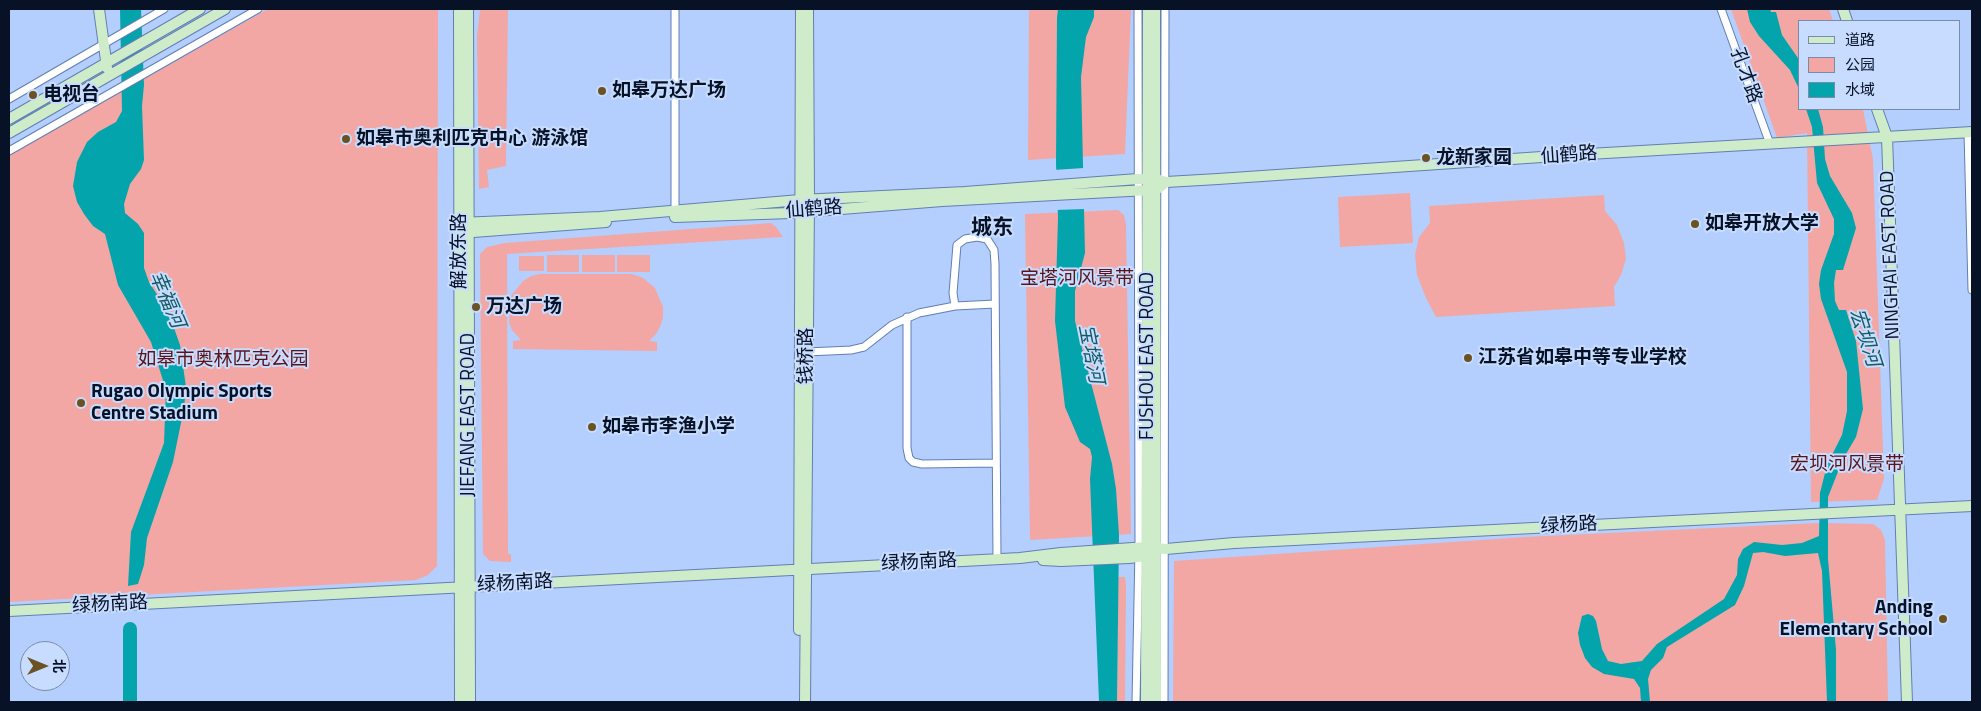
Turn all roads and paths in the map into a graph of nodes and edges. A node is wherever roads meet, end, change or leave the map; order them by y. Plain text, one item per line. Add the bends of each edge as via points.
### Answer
1 (99, 9) edge
2 (164, 9) edge
3 (200, 9) edge
4 (225, 9) edge
5 (258, 9) edge
6 (460, 9) edge
7 (468, 9) edge
8 (675, 9) edge
9 (801, 9) edge
10 (808, 9) edge
11 (1138, 9) edge
12 (1148, 9) edge
13 (1155, 9) edge
14 (1165, 9) edge
15 (1721, 9) edge
16 (104, 45) junction
17 (107, 62) junction
18 (108, 76) junction
19 (9, 99) edge
20 (1877, 110) edge
21 (9, 119) edge
22 (1970, 132) edge
23 (9, 133) edge
24 (1887, 137) junction
25 (1770, 144) junction
26 (9, 151) edge
27 (1152, 180) junction
28 (1116, 186) junction
29 (1148, 190) junction
30 (805, 200) junction
31 (804, 211) junction
32 (675, 212) junction
33 (464, 228) junction
34 (1972, 290) edge
35 (995, 304) junction
36 (955, 306) junction
37 (907, 317) junction
38 (807, 352) junction
39 (996, 463) junction
40 (1972, 506) edge
41 (1900, 509) junction
42 (1145, 552) junction
43 (997, 559) junction
44 (803, 570) junction
45 (465, 587) junction
46 (9, 611) edge
47 (460, 702) edge
48 (470, 702) edge
49 (799, 702) edge
50 (805, 702) edge
51 (1136, 702) edge
52 (1146, 702) edge
53 (1156, 702) edge
54 (1164, 702) edge
55 (1907, 702) edge

1 - 16 street
2 - 16 street
3 - 17 street
4 - 18 street
5 - 26 street
6 - 33 street, 解放东路
7 - 33 street, JIEFANG EAST ROAD
8 - 32 street
9 - 30 street, 钱桥路
10 - 30 street, 钱桥路
11 - 27 street
12 - 27 street, FUSHOU EAST ROAD
13 - 27 street, FUSHOU EAST ROAD
14 - 27 street
15 - 25 street, 孔才路
16 - 17 street
16 - 19 street
17 - 18 street
17 - 21 street
18 - 23 street
20 - 24 street, NINGHAI EAST ROAD
22 - 24 street, 仙鹤路
22 - 34 street
24 - 25 street, 仙鹤路
24 - 41 street, NINGHAI EAST ROAD
25 - 27 street, 仙鹤路
27 - 28 street, 仙鹤路
27 - 29 street, FUSHOU EAST ROAD
27 - 29 street
27 - 42 street
28 - 29 street, 仙鹤路
28 - 30 street, 仙鹤路 via 1034,186
28 - 31 street, 仙鹤路 via 1034,197
29 - 42 street, FUSHOU EAST ROAD
30 - 31 street, 钱桥路
30 - 32 street, 仙鹤路
31 - 33 street, 仙鹤路
31 - 38 street, 钱桥路
31 - 44 street, 钱桥路
32 - 33 street, 仙鹤路
33 - 45 street, JIEFANG EAST ROAD
35 - 36 street
35 - 36 street via 994,250 988,239 977,237 965,239 957,245
35 - 39 street
36 - 37 street
37 - 38 street via 881,332 864,347
37 - 39 street via 909,458 922,464
38 - 44 street, 钱桥路
39 - 43 street
40 - 41 street, 绿杨路
41 - 42 street, 绿杨路 via 1242,542
41 - 55 street, NINGHAI EAST ROAD
42 - 43 street, 绿杨南路
42 - 51 street
42 - 52 street, FUSHOU EAST ROAD
42 - 53 street, FUSHOU EAST ROAD
42 - 54 street
43 - 44 street, 绿杨南路
44 - 45 street, 绿杨南路
44 - 49 street, 钱桥路
44 - 50 street, 钱桥路
45 - 46 street, 绿杨南路
45 - 47 street
45 - 48 street, JIEFANG EAST ROAD

